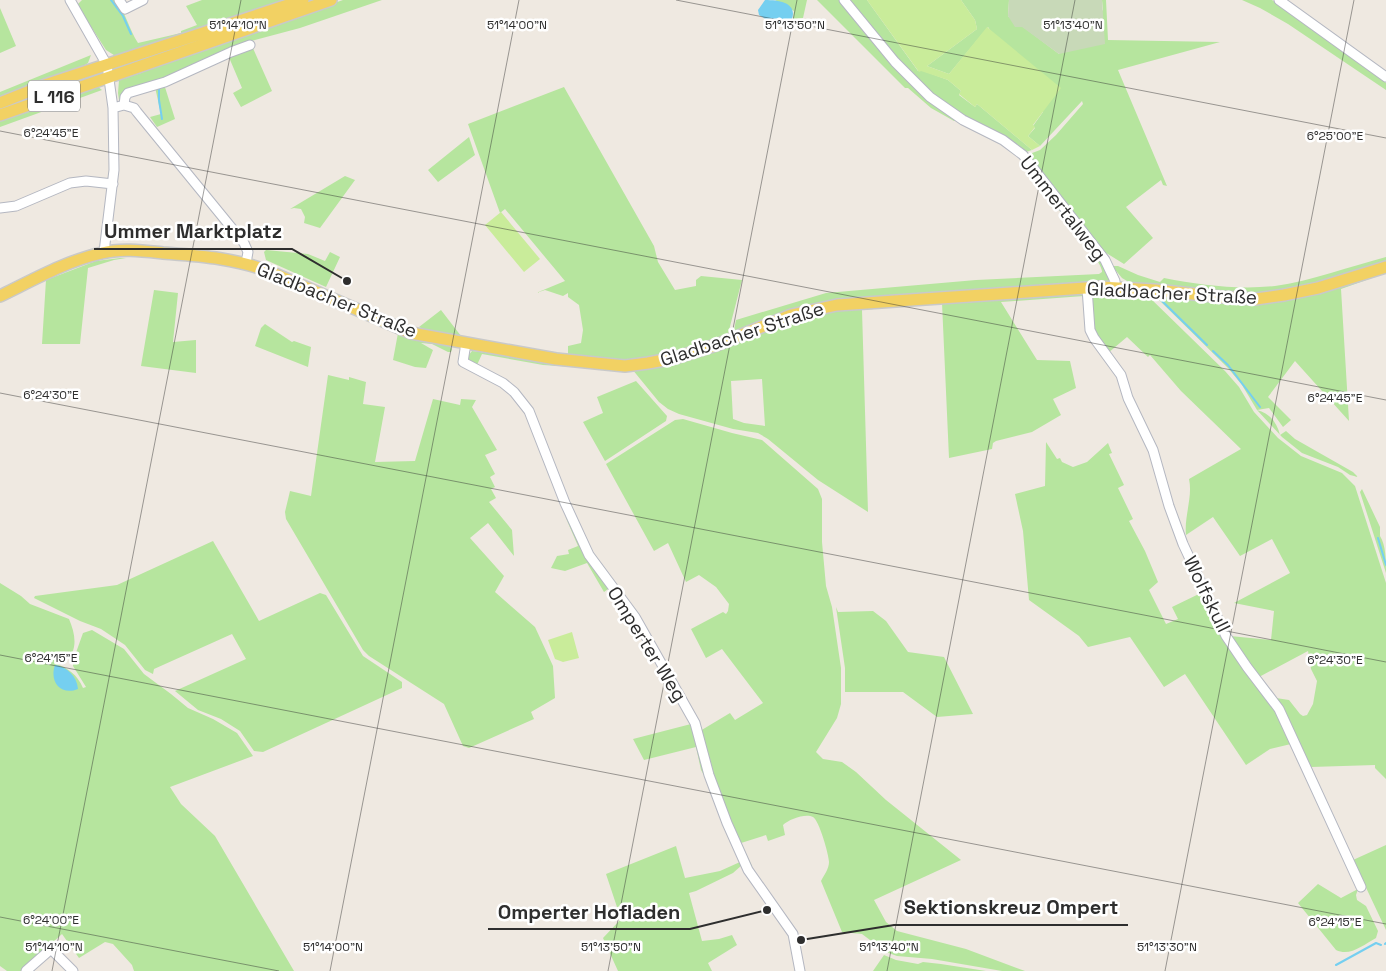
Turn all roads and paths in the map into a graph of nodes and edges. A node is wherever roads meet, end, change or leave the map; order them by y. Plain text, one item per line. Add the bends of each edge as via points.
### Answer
1 (71, 0) edge
2 (119, 0) edge
3 (143, 0) edge
4 (303, 0) edge
5 (331, 0) edge
6 (844, 0) edge
7 (1279, 0) edge
8 (250, 45) dead end
9 (107, 64) junction
10 (1386, 77) edge
11 (108, 78) junction
12 (0, 103) edge
13 (124, 105) junction
14 (113, 108) junction
15 (0, 115) edge
16 (113, 184) junction
17 (0, 208) edge
18 (104, 252) junction
19 (246, 263) junction
20 (1386, 267) edge
21 (1087, 288) junction
22 (1115, 288) junction
23 (0, 296) edge
24 (466, 343) junction
25 (1361, 887) dead end
26 (26, 971) edge
27 (73, 971) edge
28 (800, 971) edge

1 - 9 street
2 - 3 street via 125,9
4 - 9 main road, L 116
5 - 11 main road, L 116
6 - 22 street, Ummertalweg via 895,62 930,97 1023,155 1105,260
7 - 10 street
8 - 13 street via 128,94
9 - 11 street
9 - 12 main road, L 116
11 - 14 street
11 - 15 main road, L 116
13 - 14 street
13 - 19 street via 134,108 152,128 244,243 248,252
14 - 16 street
16 - 17 street via 86,180 70,183 16,206
16 - 18 street
18 - 19 main road, Gladbacher Straße via 146,252
18 - 23 main road, Gladbacher Straße via 70,263
19 - 24 main road, Gladbacher Straße via 404,330
20 - 22 main road, Gladbacher Straße via 1318,288 1256,299
21 - 22 main road, Gladbacher Straße
21 - 24 main road, Gladbacher Straße via 830,306 791,315 719,344 648,364 625,366 556,359
21 - 25 street, Wolfskull via 1090,330 1122,376 1128,398 1153,450 1183,544 1226,636 1279,709
24 - 28 street, Omperter Weg via 463,362 503,383 529,410 589,555 635,617 695,723 727,823 748,870 793,934
26 - 27 street via 51,950

